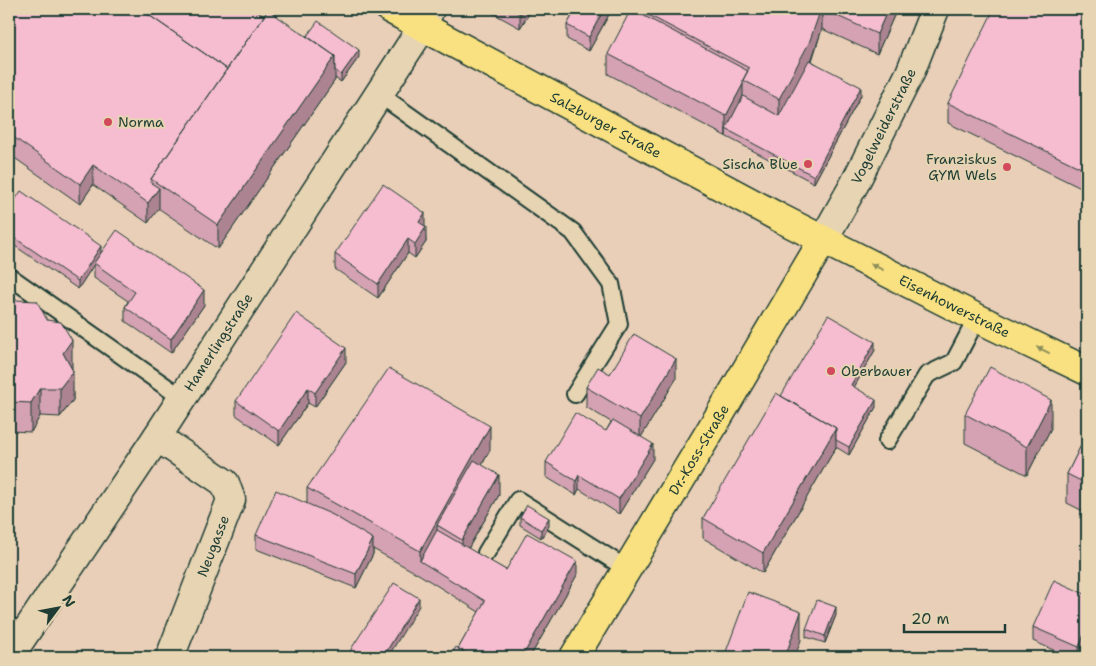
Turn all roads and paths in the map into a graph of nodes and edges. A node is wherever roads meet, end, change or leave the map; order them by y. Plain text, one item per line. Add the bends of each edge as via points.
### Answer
1 (390, 9) edge
2 (935, 9) edge
3 (427, 17) edge
4 (378, 94) junction
5 (823, 240) junction
6 (9, 276) edge
7 (977, 318) junction
8 (1087, 371) edge
9 (575, 394) dead end
10 (182, 398) junction
11 (157, 437) junction
12 (887, 441) dead end
13 (486, 553) dead end
14 (627, 569) junction
15 (14, 639) edge
16 (170, 657) edge
17 (574, 657) edge

1 - 3 main road, Salzburger Straße
2 - 5 street, Vogelweiderstraße via 910,73
3 - 4 street, Hamerlingstraße
3 - 5 main road, Salzburger Straße via 654,151
4 - 9 lane via 573,232 611,284 619,324
4 - 10 street, Hamerlingstraße
7 -> 5 main road, Eisenhowerstraße
5 - 14 main road, Dr.-Koss-Straße
6 - 10 lane
8 -> 7 main road, Eisenhowerstraße
7 - 12 lane via 954,362 927,375
10 - 11 street, Hamerlingstraße
11 - 15 street, Hamerlingstraße
11 - 16 street, Neugasse via 225,483 231,500
13 - 14 lane via 518,500
14 - 17 main road, Dr.-Koss-Straße

